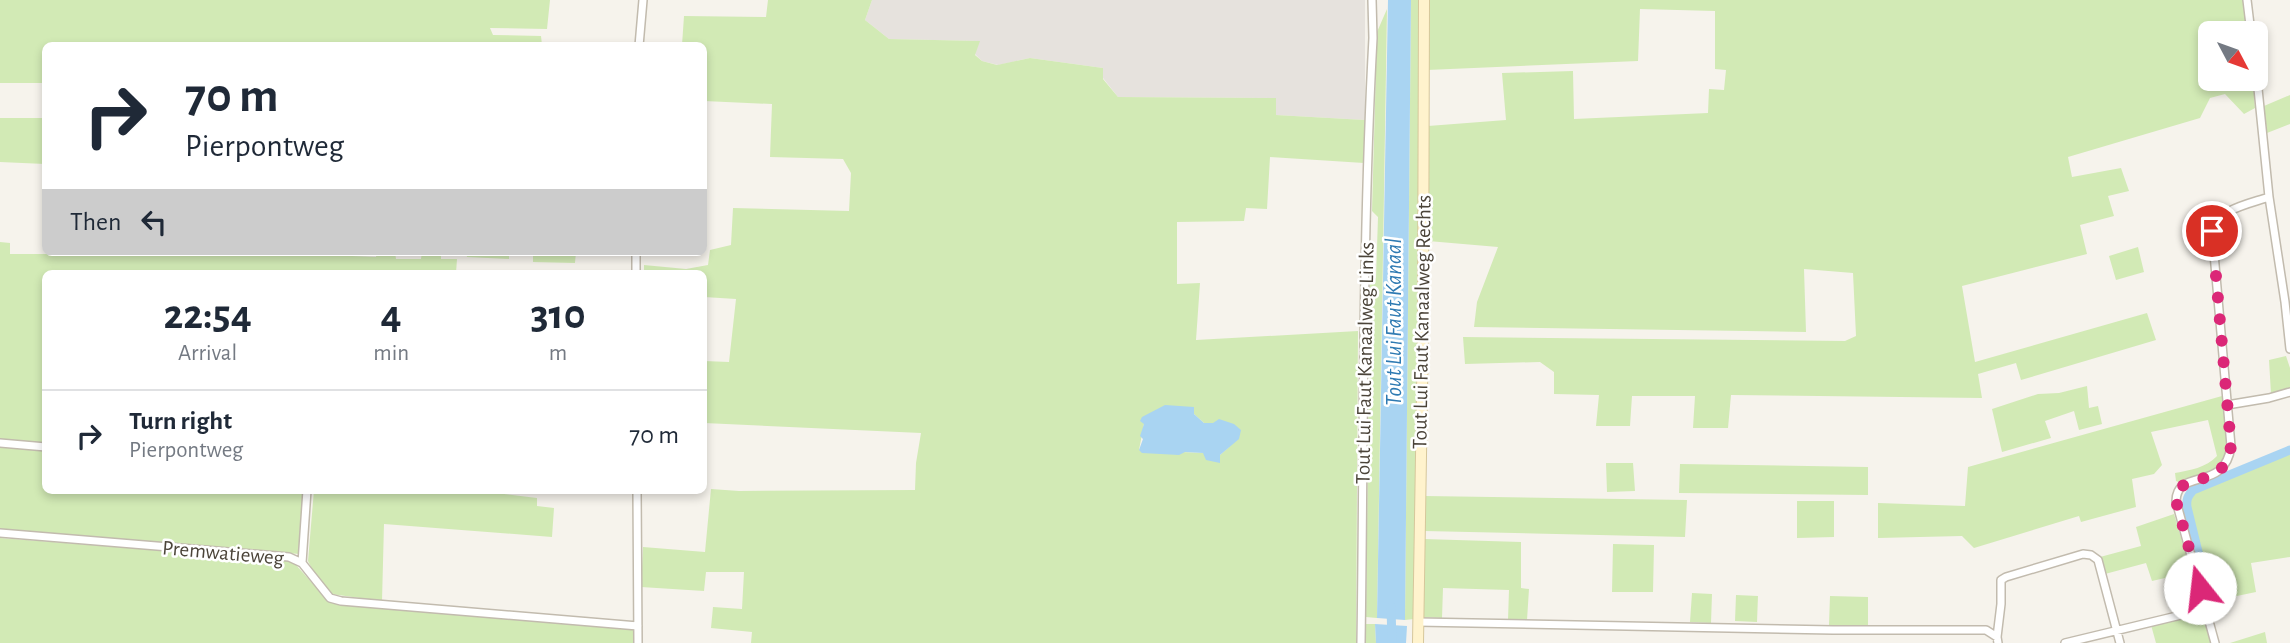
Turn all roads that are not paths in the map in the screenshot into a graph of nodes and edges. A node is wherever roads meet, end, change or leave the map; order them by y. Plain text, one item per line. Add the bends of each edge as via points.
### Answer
1 (643, 0) edge
2 (1372, 0) edge
3 (1424, 0) edge
4 (2247, 0) edge
5 (2250, 21) edge
6 (639, 42) edge
7 (2258, 91) edge
8 (2269, 197) junction
9 (2290, 349) edge
10 (2290, 392) edge
11 (2227, 405) junction
12 (0, 443) edge
13 (42, 447) edge
14 (307, 494) edge
15 (637, 494) edge
16 (0, 533) edge
17 (302, 563) junction
18 (2206, 609) junction
19 (1418, 622) junction
20 (638, 626) junction
21 (2117, 630) junction
22 (1998, 640) edge
23 (638, 643) edge
24 (1361, 643) edge
25 (1418, 643) edge
26 (2065, 643) edge
27 (2120, 643) edge
28 (2215, 643) edge

1 - 6 street
2 - 24 street, Tout Lui Faut Kanaalweg Links via 1363,295
3 - 19 street, Tout Lui Faut Kanaalweg Rechts
4 - 5 street
7 - 8 street
8 - 9 street
8 - 11 street via 2225,213 2217,218 2212,231
10 - 11 street
11 - 18 street via 2231,446 2225,466 2176,492
12 - 13 street
14 - 17 street
15 - 20 street
16 - 17 street, Premwatieweg via 289,557
17 - 20 street, Premwatieweg via 330,598 341,601
18 - 21 street
18 - 28 street
19 - 22 street via 1986,630
19 - 25 street, Tout Lui Faut Kanaalweg Rechts
20 - 23 street
21 - 22 street via 2098,560 2083,554 2001,580
21 - 26 street
21 - 27 street

